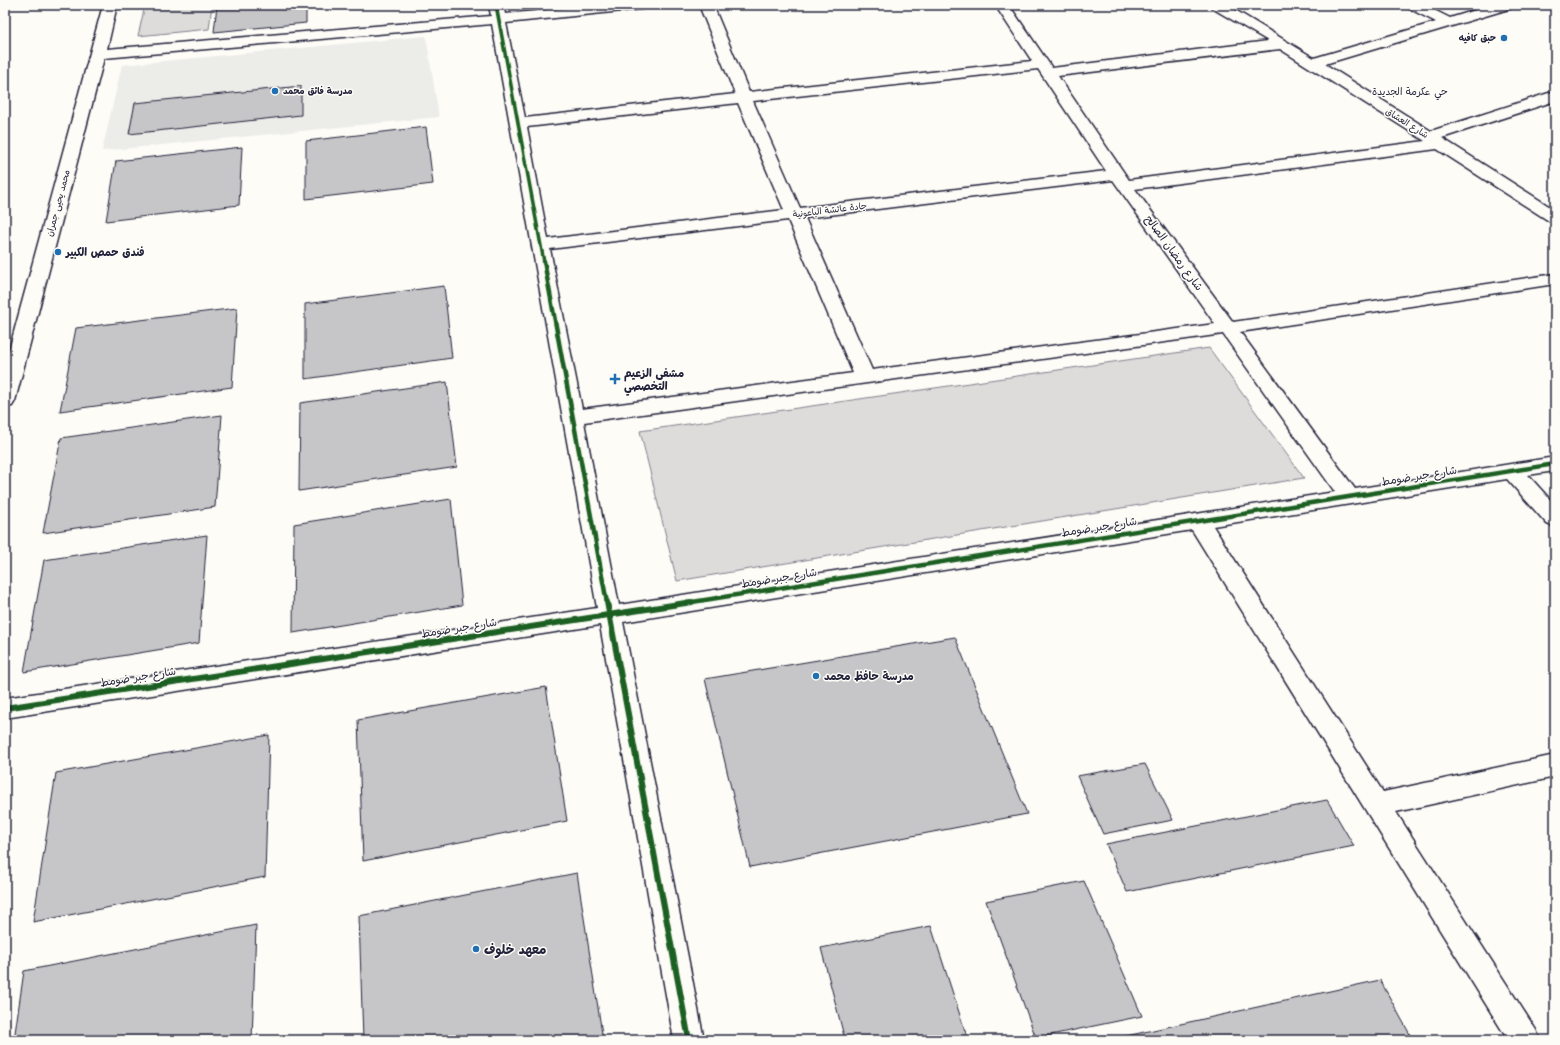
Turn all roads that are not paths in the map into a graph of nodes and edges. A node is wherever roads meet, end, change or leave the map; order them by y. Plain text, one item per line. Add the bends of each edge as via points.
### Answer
1 (110, 5) edge
2 (642, 5) edge
3 (706, 5) edge
4 (1002, 5) edge
5 (1217, 5) edge
6 (1413, 5) edge
7 (1507, 5) edge
8 (498, 12) edge
9 (1448, 22) junction
10 (1283, 44) junction
11 (98, 54) junction
12 (1312, 63) junction
13 (1045, 68) junction
14 (1555, 96) edge
15 (744, 98) junction
16 (519, 123) junction
17 (1433, 140) junction
18 (1121, 180) junction
19 (794, 214) junction
20 (1555, 218) edge
21 (542, 245) junction
22 (1555, 279) edge
23 (1228, 328) junction
24 (866, 377) junction
25 (5, 401) edge
26 (574, 417) junction
27 (1555, 464) edge
28 (1512, 471) junction
29 (1350, 497) junction
30 (1555, 520) edge
31 (1198, 521) junction
32 (610, 615) junction
33 (5, 708) edge
34 (1555, 766) edge
35 (1376, 805) junction
36 (689, 1040) edge
37 (1525, 1040) edge

1 - 11 street, محمد يحيى جمران
2 - 8 street
3 - 15 street
4 - 13 street, شارع رمضان الصالح
5 - 10 street, شارع العشاق
6 - 9 street
7 - 9 street
8 - 11 street
8 - 16 street
9 - 12 street
10 - 12 street, شارع العشاق
10 - 13 street
11 - 25 street, محمد يحيى جمران
12 - 17 street, شارع العشاق
13 - 15 street
13 - 18 street, شارع رمضان الصالح
14 - 17 street, جادة عائشة الباعونية
15 - 16 street
15 - 19 street
16 - 21 street
17 - 18 street, جادة عائشة الباعونية
17 - 20 street, شارع العشاق
18 - 19 street, جادة عائشة الباعونية
18 - 23 street, شارع رمضان الصالح
19 - 21 street, جادة عائشة الباعونية
19 - 24 street
21 - 26 street
22 - 23 street
23 - 24 street
23 - 29 street, شارع رمضان الصالح
24 - 26 street
26 - 32 street
27 - 28 street, شارع جبر ضومط
28 - 29 street, شارع جبر ضومط
28 - 30 street
29 - 31 street, شارع جبر ضومط
31 - 32 street, شارع جبر ضومط
31 - 35 street
32 - 33 street, شارع جبر ضومط
32 - 36 street
34 - 35 street
35 - 37 street

